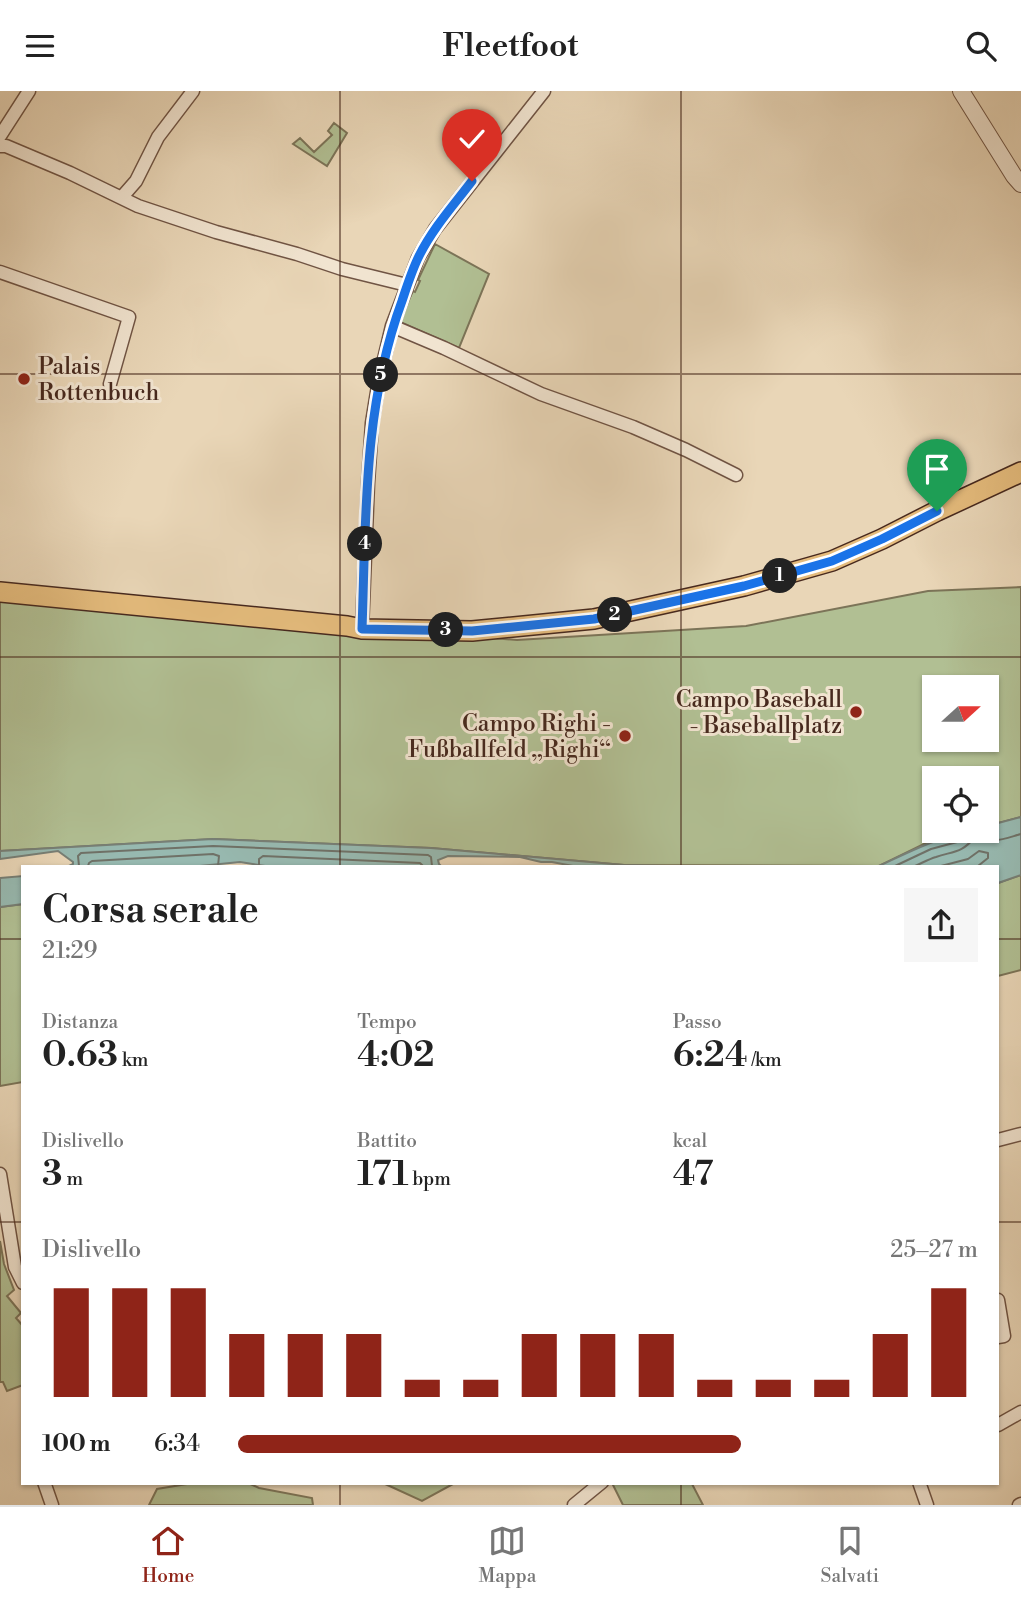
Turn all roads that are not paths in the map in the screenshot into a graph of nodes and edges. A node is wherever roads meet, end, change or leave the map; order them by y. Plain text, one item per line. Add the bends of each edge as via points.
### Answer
1 (29, 91) edge
2 (193, 91) edge
3 (544, 91) edge
4 (961, 91) edge
5 (0, 136) edge
6 (0, 146) edge
7 (1021, 184) edge
8 (122, 197) junction
9 (0, 272) edge
10 (407, 285) junction
11 (392, 326) junction
12 (110, 384) dead end
13 (1021, 472) edge
14 (736, 475) dead end
15 (0, 592) edge
16 (362, 629) junction
17 (1021, 1134) edge
18 (999, 1140) edge
19 (0, 1174) edge
20 (4, 1219) edge
21 (21, 1279) edge
22 (999, 1306) edge
23 (999, 1337) edge
24 (1021, 1412) edge
25 (999, 1424) edge
26 (45, 1485) edge
27 (598, 1485) edge
28 (920, 1485) edge
29 (52, 1505) edge
30 (573, 1505) edge
31 (927, 1505) edge

1 - 5 street
2 - 8 street
3 - 10 street via 435,229
4 - 7 street
6 - 8 street
8 - 10 street via 216,232
9 - 12 street via 130,317
10 - 11 street
11 - 14 street
11 - 16 street via 372,423
13 - 16 main road via 832,561 744,586 594,619 472,631
15 - 16 main road
17 - 18 street
19 - 20 street
20 - 21 street
22 - 23 street via 1004,1336
24 - 25 street
26 - 29 street
27 - 30 street
28 - 31 street

